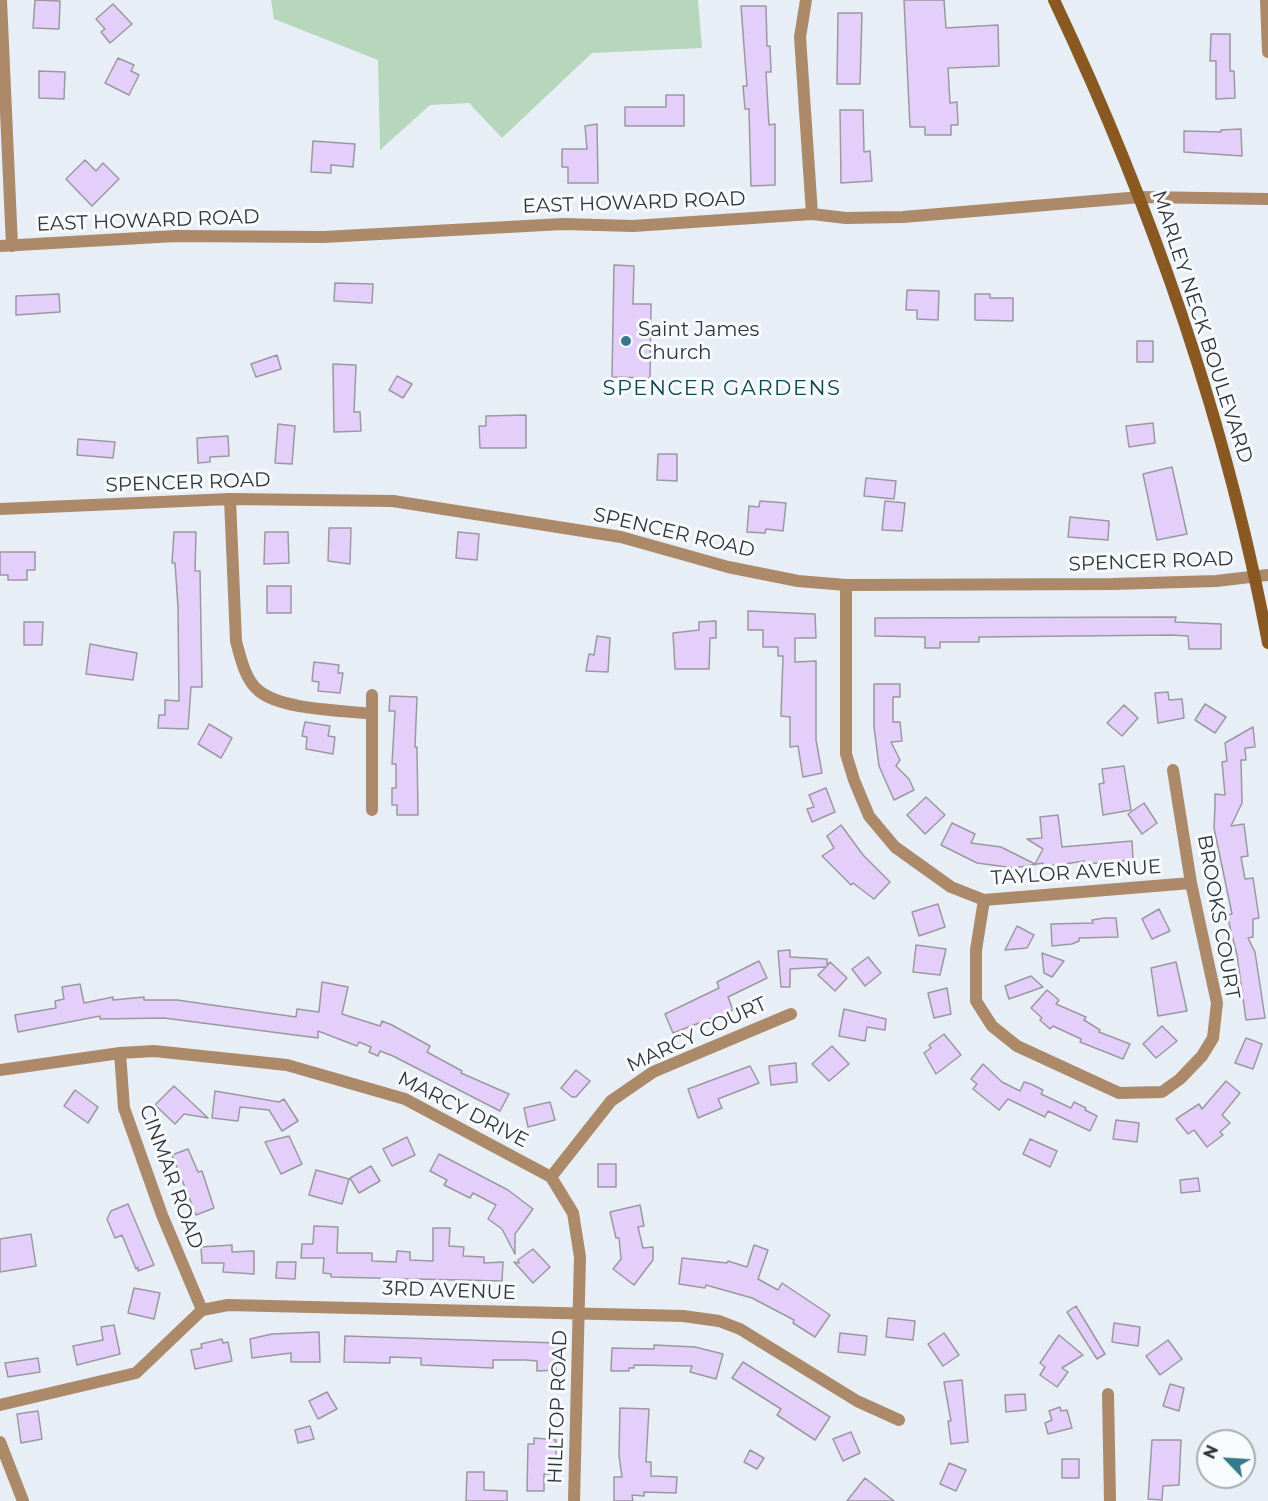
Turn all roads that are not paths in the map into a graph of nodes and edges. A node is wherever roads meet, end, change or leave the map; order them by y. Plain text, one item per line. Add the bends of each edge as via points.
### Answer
1 (1, 0) edge
2 (806, 0) edge
3 (1054, 0) edge
4 (1266, 0) edge
5 (1268, 52) edge
6 (1141, 197) junction
7 (1268, 200) edge
8 (812, 214) junction
9 (6, 246) edge
10 (230, 499) junction
11 (0, 509) edge
12 (1262, 576) edge
13 (846, 585) junction
14 (1268, 643) edge
15 (372, 695) dead end
16 (372, 714) junction
17 (1173, 770) dead end
18 (372, 810) dead end
19 (1191, 883) junction
20 (984, 900) junction
21 (791, 1014) dead end
22 (120, 1053) junction
23 (0, 1071) edge
24 (551, 1177) junction
25 (202, 1310) junction
26 (581, 1314) junction
27 (1108, 1394) dead end
28 (0, 1405) edge
29 (899, 1420) dead end
30 (0, 1442) edge
31 (23, 1501) edge
32 (574, 1501) edge
33 (1110, 1501) edge

1 - 9 street
2 - 8 street via 800,37
3 - 6 main road, MARLEY NECK BOULEVARD
4 - 5 street
6 - 7 street, EAST HOWARD ROAD
6 - 8 street, EAST HOWARD ROAD via 903,217
6 - 12 main road, MARLEY NECK BOULEVARD via 1202,375
8 - 9 street, EAST HOWARD ROAD via 633,226 563,224 324,237 176,236
10 - 11 street, SPENCER ROAD
10 - 13 street, SPENCER ROAD via 393,501 621,537 728,567 798,581
10 - 16 street via 236,641 240,659 258,691 292,704
12 - 13 street, SPENCER ROAD via 1113,584
12 - 14 main road, MARLEY NECK BOULEVARD
13 - 20 street, TAYLOR AVENUE via 846,754 869,816 895,847 927,872
15 - 16 street
16 - 18 street
17 - 19 street, BROOKS COURT
19 - 20 street, TAYLOR AVENUE
19 - 20 street, BROOKS COURT via 1217,1003 1214,1038 1180,1079 1162,1092 1147,1094 1119,1093 1083,1078 1017,1046 992,1026 976,1001 976,950
21 - 24 street, MARCY COURT via 634,1083 611,1101
22 - 23 street, MARCY DRIVE
22 - 24 street, MARCY DRIVE via 154,1051 276,1064 357,1083 405,1099
22 - 25 street, CINMAR ROAD via 124,1108 162,1215
24 - 26 street via 573,1213 578,1234
25 - 26 street, 3RD AVENUE via 228,1305
25 - 28 street via 136,1373
26 - 29 street, 3RD AVENUE via 683,1316 720,1321 766,1343 856,1401
26 - 32 street, HILLTOP ROAD
27 - 33 street
30 - 31 street

